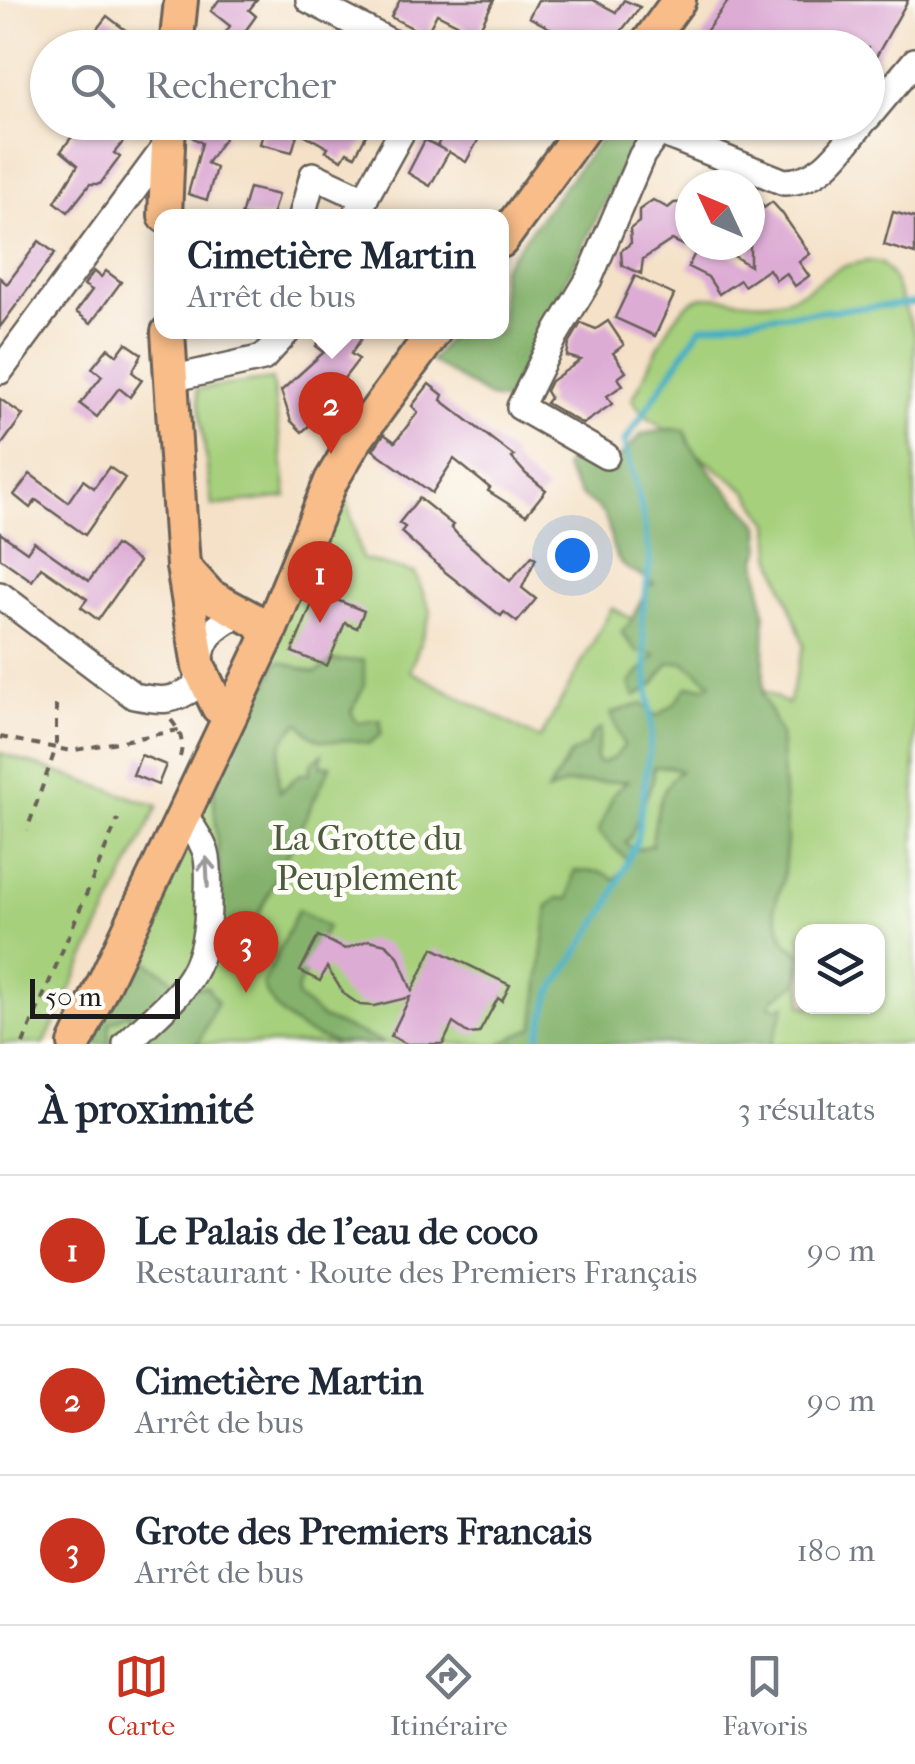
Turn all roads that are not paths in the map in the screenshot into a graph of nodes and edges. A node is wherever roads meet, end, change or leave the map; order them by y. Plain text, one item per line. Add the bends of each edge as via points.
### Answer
1 (181, 0) edge
2 (309, 0) edge
3 (677, 1) edge
4 (178, 30) edge
5 (367, 30) edge
6 (657, 30) edge
7 (915, 61) edge
8 (885, 96) edge
9 (164, 140) edge
10 (168, 140) edge
11 (397, 140) edge
12 (575, 140) edge
13 (644, 140) edge
14 (677, 140) edge
15 (848, 140) edge
16 (360, 208) edge
17 (165, 209) edge
18 (304, 209) edge
19 (509, 230) edge
20 (168, 339) edge
21 (269, 339) edge
22 (281, 339) edge
23 (429, 339) edge
24 (264, 358) junction
25 (0, 371) edge
26 (171, 379) junction
27 (606, 456) dead end
28 (183, 566) junction
29 (0, 595) edge
30 (256, 623) junction
31 (200, 666) junction
32 (218, 707) junction
33 (184, 812) junction
34 (58, 1044) edge
35 (75, 1044) edge
36 (126, 1044) edge

1 - 4 main road
2 - 5 street
3 - 6 main road
7 - 8 street
9 - 25 street
10 - 17 main road
11 - 16 street
12 - 19 main road
13 - 27 street via 589,279 520,407
14 - 15 street via 784,182 805,182
16 - 18 street via 314,175
20 - 26 main road
21 - 24 street
22 - 24 street
23 - 30 main road via 354,442
24 - 26 street
26 - 28 main road
28 - 30 main road via 210,596
28 - 31 main road
29 - 31 street via 141,698 183,696 196,686
30 - 31 street via 224,622 203,641
30 - 32 main road
30 - 33 main road
31 - 32 main road
32 - 34 main road
33 - 35 main road
36 -> 33 street via 188,982 204,950 205,850

